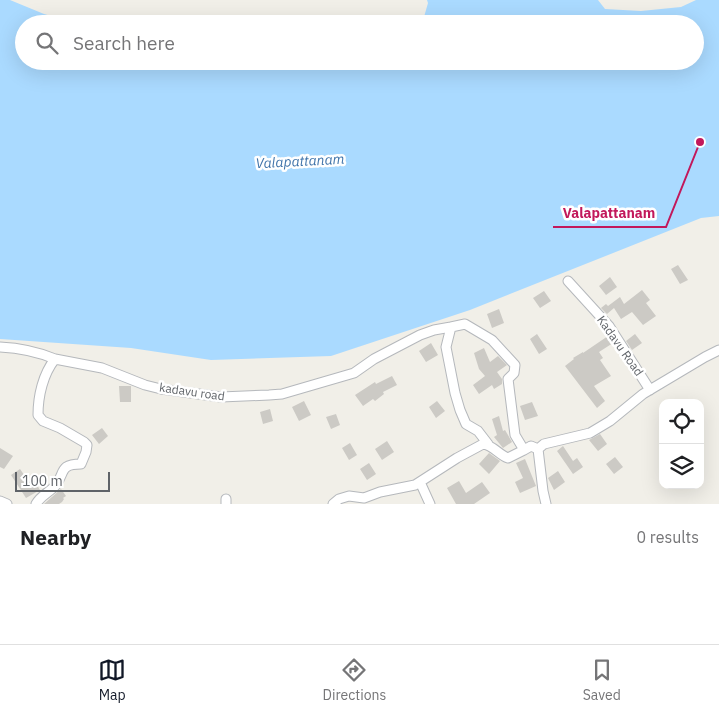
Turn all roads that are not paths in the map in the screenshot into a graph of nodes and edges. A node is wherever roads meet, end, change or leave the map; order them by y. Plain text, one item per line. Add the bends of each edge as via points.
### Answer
1 (568, 281) dead end
2 (451, 328) junction
3 (0, 347) edge
4 (719, 350) edge
5 (55, 359) junction
6 (650, 390) junction
7 (488, 444) junction
8 (538, 449) junction
9 (524, 450) junction
10 (420, 482) junction
11 (0, 501) edge
12 (6, 504) edge
13 (36, 504) edge
14 (333, 504) edge
15 (430, 504) edge
16 (546, 504) edge

1 - 6 street, Kadavu Road via 609,326
2 - 5 street, kadavu road via 420,336 374,358 354,373 282,394 221,397 144,386 102,368
2 - 7 street via 446,347 460,410 466,424 478,431
2 - 9 street, kadavu road via 465,324 486,336 515,365 514,373 508,379 510,401 515,435
3 - 5 street, kadavu road via 35,351
4 - 6 street
5 - 13 street via 46,372 38,415 43,422 60,428 87,445 81,464 63,470 55,486
6 - 8 street via 590,433 544,444
7 - 9 street via 508,458
7 - 10 street via 457,458
8 - 9 street via 531,446
8 - 16 street
10 - 14 street via 364,498 349,496
10 - 15 street
11 - 12 street

